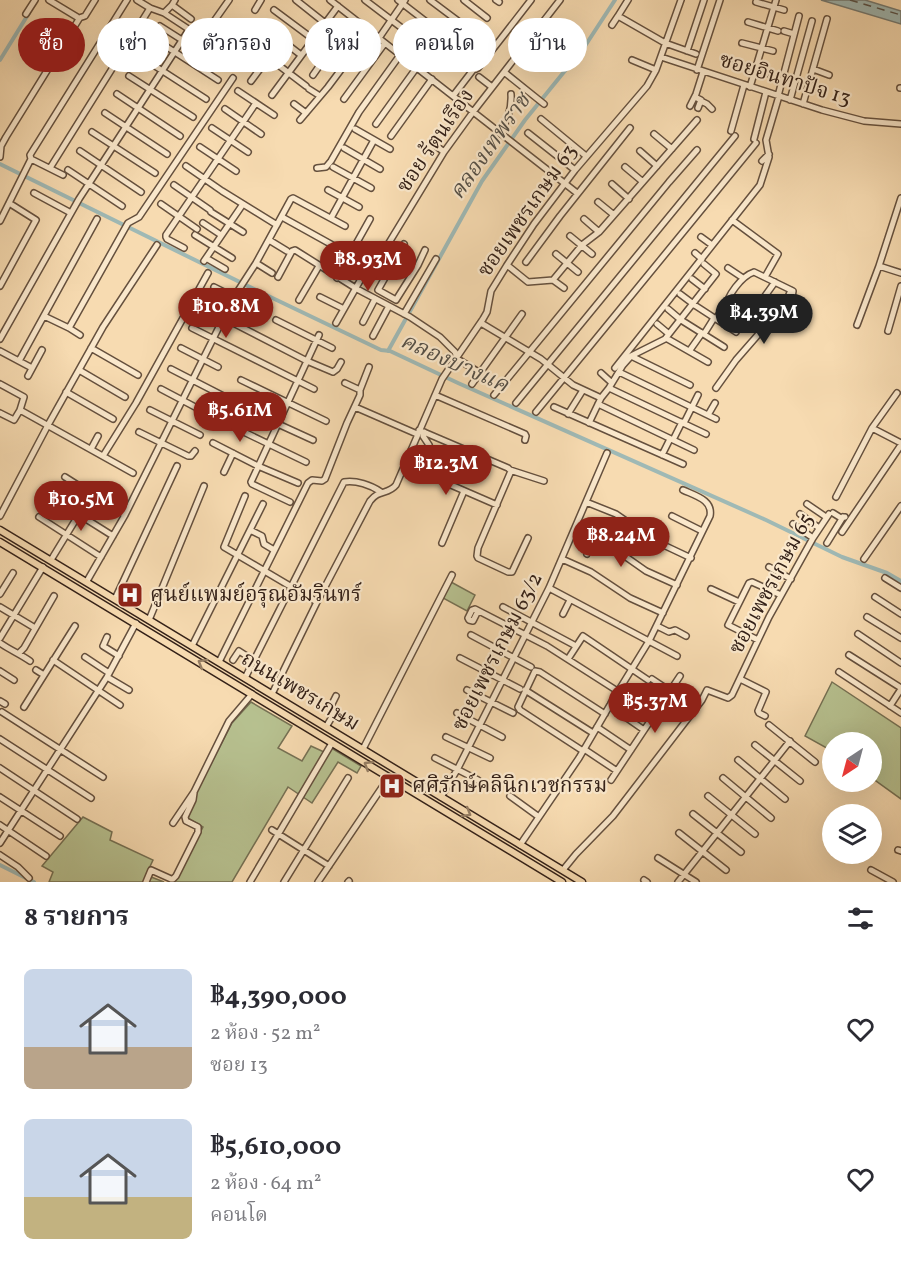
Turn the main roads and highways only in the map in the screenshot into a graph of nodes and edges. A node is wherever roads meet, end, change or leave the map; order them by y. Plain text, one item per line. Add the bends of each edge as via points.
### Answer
1 (2, 531) edge
2 (0, 540) edge
3 (95, 586) junction
4 (90, 596) junction
5 (398, 771) junction
6 (390, 778) junction
7 (557, 881) edge
8 (582, 882) edge

1 - 2 main road
1 - 3 main road, ถนนเพชรเกษม
2 - 4 main road, ถนนเพชรเกษม
3 - 4 main road
3 - 5 main road, ถนนเพชรเกษม
6 -> 4 main road, ถนนเพชรเกษม
5 - 6 main road
5 -> 8 main road, ถนนเพชรเกษม
6 - 7 main road, ถนนเพชรเกษม

